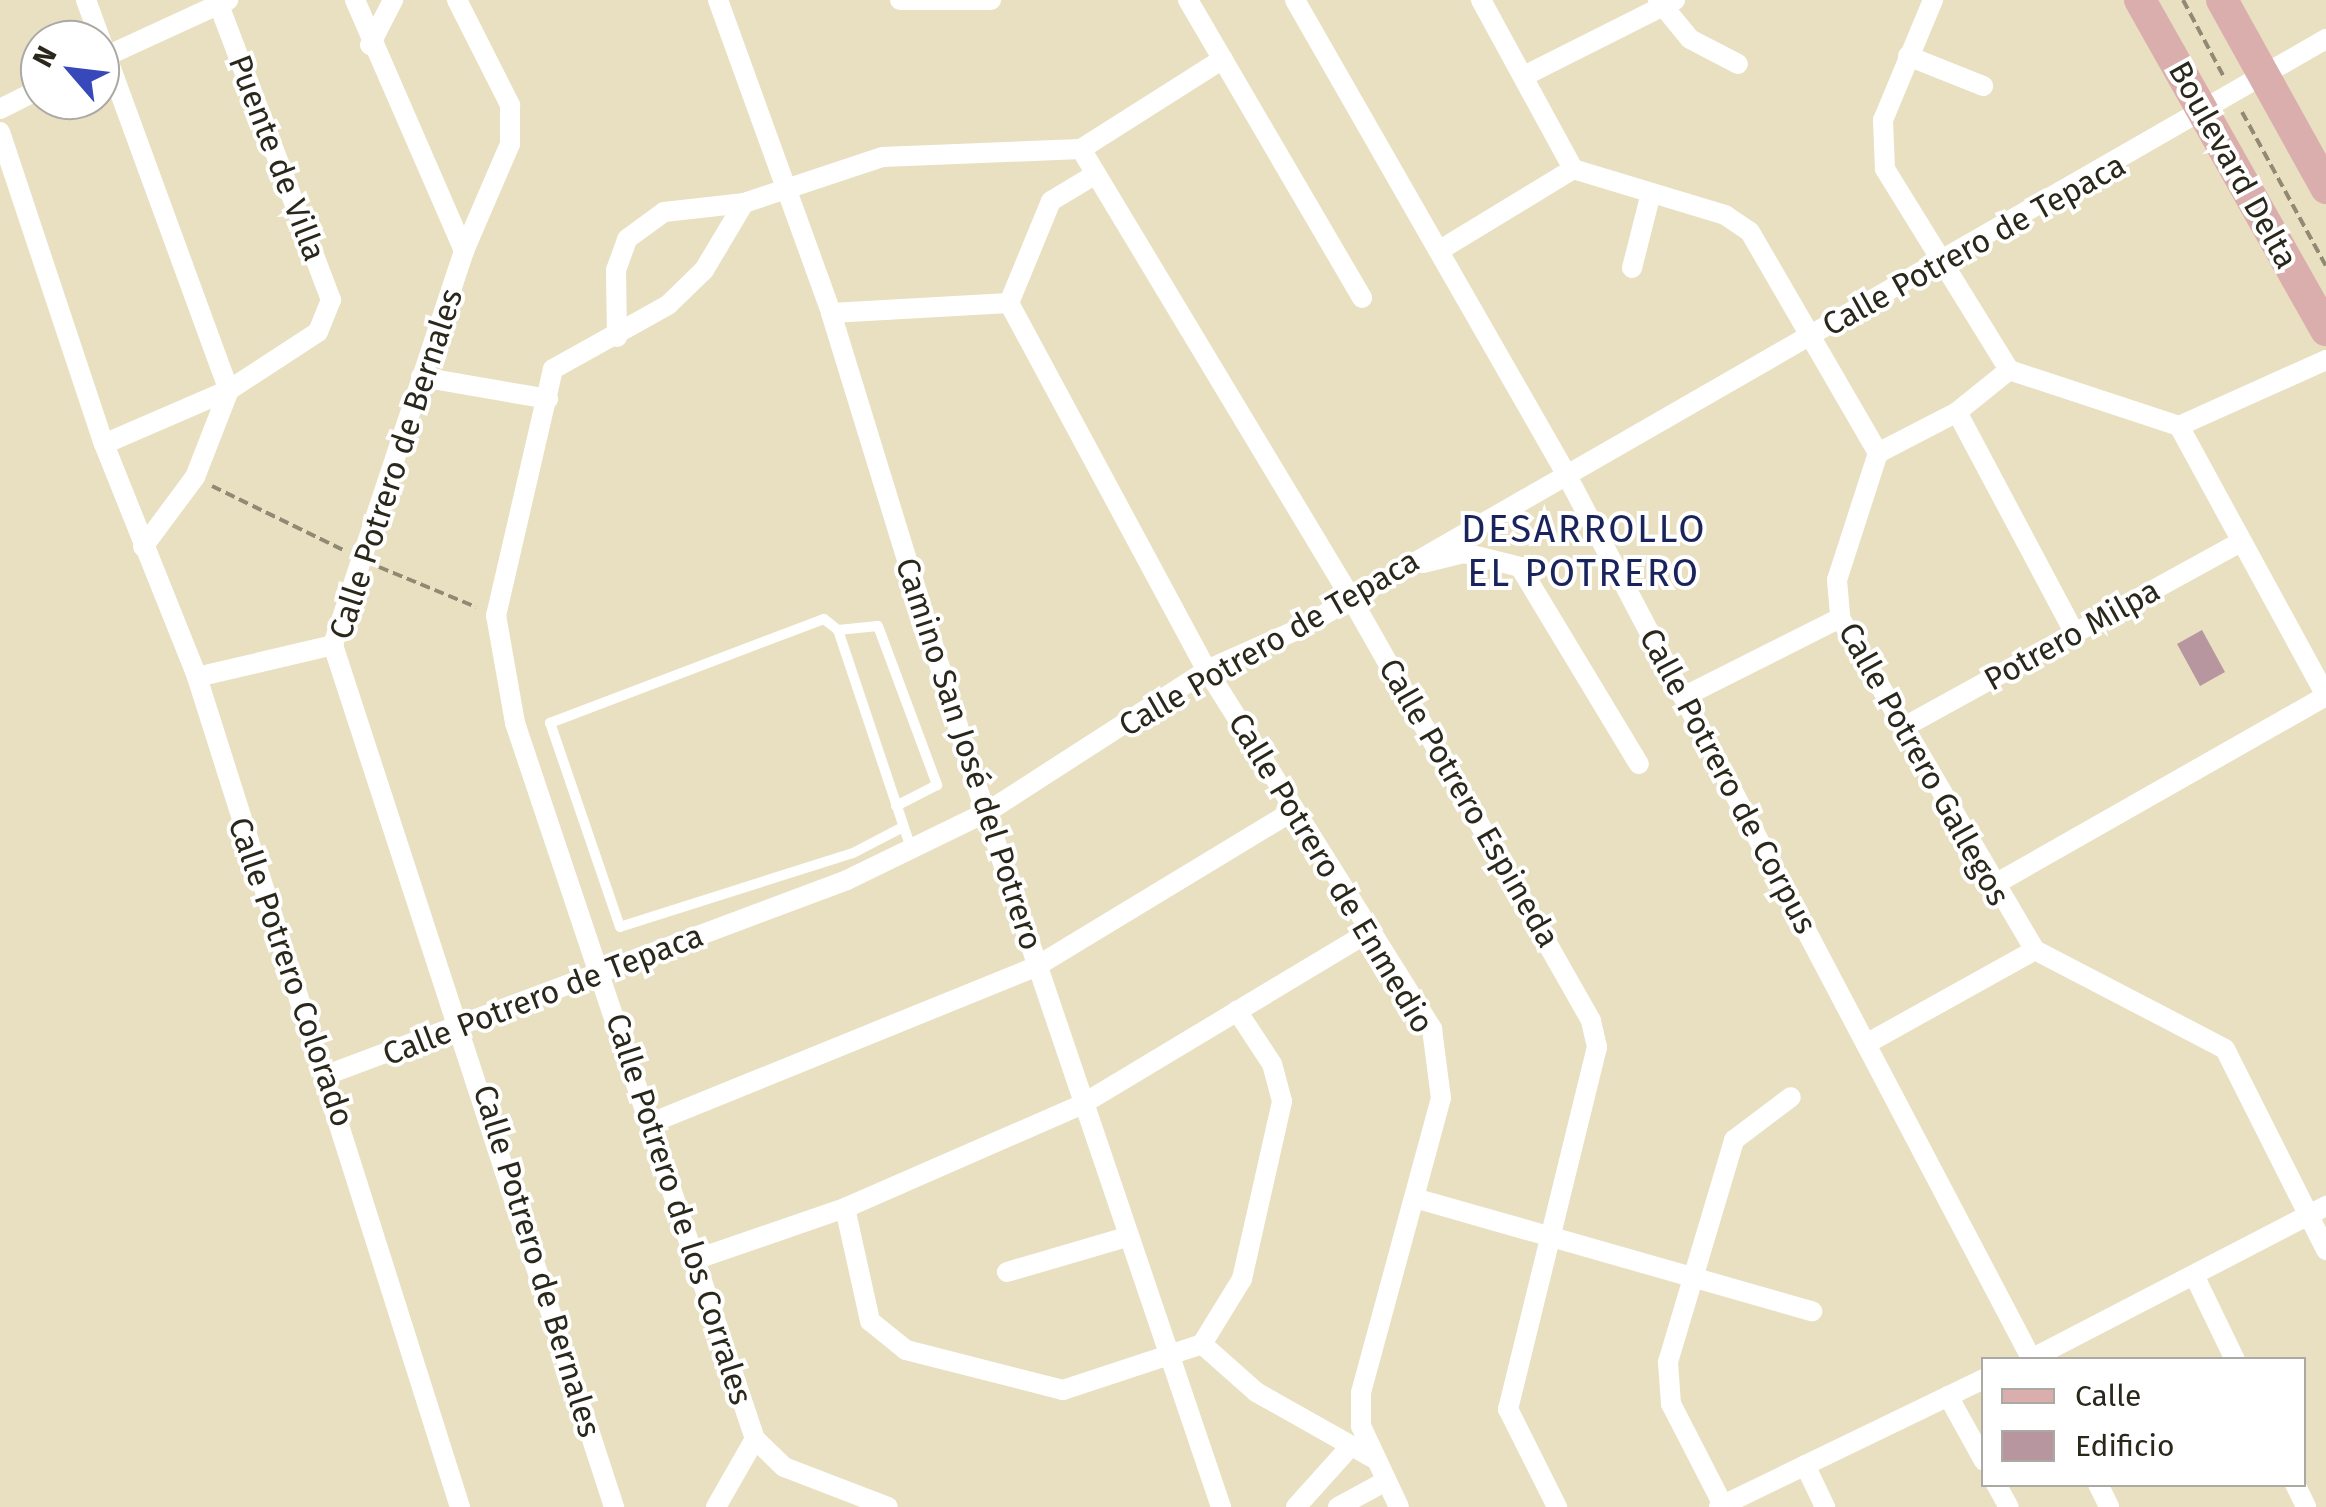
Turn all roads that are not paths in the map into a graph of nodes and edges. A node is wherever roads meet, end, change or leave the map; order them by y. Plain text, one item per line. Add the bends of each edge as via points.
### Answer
1 (355, 0) edge
2 (393, 0) edge
3 (457, 0) edge
4 (718, 0) edge
5 (900, 0) edge
6 (991, 0) edge
7 (1188, 0) edge
8 (1295, 0) edge
9 (1480, 0) edge
10 (1933, 0) edge
11 (2140, 0) edge
12 (2222, 0) edge
13 (221, 2) edge
14 (1665, 2) edge
15 (2326, 39) edge
16 (370, 45) junction
17 (120, 49) edge
18 (1908, 56) junction
19 (1223, 58) junction
20 (1738, 64) dead end
21 (2266, 74) junction
22 (1524, 76) junction
23 (1983, 86) dead end
24 (120, 102) edge
25 (2205, 114) junction
26 (0, 132) edge
27 (1081, 150) junction
28 (1573, 169) junction
29 (1096, 174) junction
30 (783, 188) junction
31 (2326, 188) edge
32 (1650, 197) junction
33 (744, 203) junction
34 (1440, 250) junction
35 (464, 251) junction
36 (1943, 260) junction
37 (1632, 268) dead end
38 (1362, 298) dead end
39 (1009, 303) junction
40 (830, 313) junction
41 (2326, 330) edge
42 (1813, 336) junction
43 (617, 337) junction
44 (2326, 360) edge
45 (2009, 370) junction
46 (420, 377) junction
47 (229, 390) junction
48 (548, 399) junction
49 (1958, 412) junction
50 (2179, 426) junction
51 (104, 444) junction
52 (1878, 453) junction
53 (1564, 470) junction
54 (2239, 543) junction
55 (143, 547) junction
56 (1406, 567) junction
57 (1352, 598) junction
58 (1840, 618) junction
59 (838, 630) junction
60 (2076, 634) junction
61 (333, 644) junction
62 (1207, 670) junction
63 (197, 677) junction
64 (2326, 696) edge
65 (1683, 697) junction
66 (1904, 727) junction
67 (1639, 764) dead end
68 (896, 806) junction
69 (1295, 810) junction
70 (987, 812) junction
71 (903, 827) junction
72 (911, 849) junction
73 (1997, 883) junction
74 (1369, 932) junction
75 (2036, 950) junction
76 (1037, 966) junction
77 (602, 972) junction
78 (1237, 1011) junction
79 (464, 1029) junction
80 (1866, 1044) junction
81 (329, 1074) junction
82 (1791, 1097) dead end
83 (1081, 1105) junction
84 (650, 1123) junction
85 (1418, 1199) junction
86 (845, 1208) junction
87 (2318, 1210) edge
88 (1554, 1232) junction
89 (1127, 1238) junction
90 (2326, 1250) edge
91 (694, 1260) junction
92 (1007, 1272) dead end
93 (2194, 1274) junction
94 (1698, 1276) junction
95 (1812, 1311) dead end
96 (1202, 1344) junction
97 (1174, 1355) junction
98 (2030, 1357) edge
99 (2035, 1357) edge
100 (2234, 1357) edge
101 (1979, 1381) edge
102 (1948, 1396) junction
103 (754, 1439) junction
104 (1349, 1448) junction
105 (1981, 1456) edge
106 (1373, 1458) junction
107 (1804, 1466) junction
108 (1384, 1482) junction
109 (1721, 1506) edge
110 (460, 1507) edge
111 (614, 1507) edge
112 (716, 1507) edge
113 (888, 1507) edge
114 (1221, 1507) edge
115 (1296, 1507) edge
116 (1338, 1507) edge
117 (1399, 1507) edge
118 (1557, 1507) edge
119 (1825, 1507) edge

1 - 16 street
2 - 16 street
3 - 35 street, Calle Potrero de Bernales via 510,106 510,144
4 - 30 street, Camino San José del Potrero
5 - 6 street
7 - 19 street
8 - 34 street, Calle Potrero de Corpus
9 - 22 street
10 - 18 street
11 - 25 main road, Boulevard Delta
12 - 21 main road
13 - 17 street
13 - 47 street, Puente de Villa via 331,300 327,317
14 - 20 street via 1690,39
14 - 22 street
15 - 21 street, Calle Potrero de Tepaca
16 - 35 street
18 - 23 street
18 - 36 street via 1877,146
19 - 27 street
19 - 38 street
21 - 25 street, Calle Potrero de Tepaca
21 - 31 main road
22 - 28 street
24 - 47 street
25 - 36 street, Calle Potrero de Tepaca
25 - 41 main road, Boulevard Delta
26 - 51 street, Calle Potrero Colorado
27 - 29 street, Calle Potrero Espineda
27 - 30 street via 882,157
28 - 32 street
28 - 34 street
29 - 39 street via 1051,201
29 - 57 street, Calle Potrero Espineda
30 - 33 street
30 - 40 street, Camino San José del Potrero
32 - 37 street
32 - 42 street via 1740,222
33 - 43 street via 704,270
33 - 43 street via 664,212 628,239 616,270
34 - 53 street, Calle Potrero de Corpus
35 - 46 street, Calle Potrero de Bernales
36 - 42 street, Calle Potrero de Tepaca
36 - 45 street
39 - 40 street
39 - 62 street, Calle Potrero de Enmedio
40 - 70 street, Camino San José del Potrero
42 - 52 street
42 - 53 street, Calle Potrero de Tepaca
43 - 48 street, Calle Potrero de los Corrales via 568,354 553,369
44 - 50 street
45 - 49 street
45 - 50 street
46 - 48 street
46 - 61 street, Calle Potrero de Bernales
47 - 51 street
47 - 55 street via 194,477
48 - 77 street, Calle Potrero de los Corrales via 496,615 515,723
49 - 52 street
49 - 60 street
50 - 54 street
51 - 55 street, Calle Potrero Colorado
52 - 58 street, Calle Potrero Gallegos via 1837,580
53 - 56 street, Calle Potrero de Tepaca
53 - 65 street, Calle Potrero de Corpus
54 - 60 street, Potrero Milpa
54 - 64 street
55 - 63 street, Calle Potrero Colorado
56 - 57 street, Calle Potrero de Tepaca
56 - 67 street via 1464,554 1520,567
57 - 62 street, Calle Potrero de Tepaca
57 - 88 street, Calle Potrero Espineda via 1590,1021 1597,1047
58 - 65 street
58 - 66 street, Calle Potrero Gallegos
59 - 68 lane
59 - 68 lane via 878,626 937,785
59 - 71 lane via 824,619 550,723 620,927 854,853
60 - 66 street, Potrero Milpa
61 - 63 street
61 - 79 street, Calle Potrero de Bernales
62 - 69 street, Calle Potrero de Enmedio
62 - 70 street, Calle Potrero de Tepaca
63 - 81 street, Calle Potrero Colorado via 253,869
64 - 73 street
65 - 80 street, Calle Potrero de Corpus
66 - 73 street, Calle Potrero Gallegos
68 - 71 lane
69 - 74 street, Calle Potrero de Enmedio
69 - 76 street
70 - 72 street, Calle Potrero de Tepaca
70 - 76 street, Camino San José del Potrero
71 - 72 lane
72 - 77 street, Calle Potrero de Tepaca
73 - 75 street, Calle Potrero Gallegos
74 - 78 street
74 - 85 street, Calle Potrero de Enmedio via 1434,1044 1441,1098
75 - 80 street
75 - 87 street via 2211,1036
76 - 83 street, Camino San José del Potrero
76 - 84 street
77 - 79 street, Calle Potrero de Tepaca
77 - 84 street, Calle Potrero de los Corrales
78 - 83 street
78 - 96 street via 1272,1064 1282,1102 1242,1279
79 - 81 street, Calle Potrero de Tepaca
79 - 111 street, Calle Potrero de Bernales
80 - 98 street, Calle Potrero de Corpus
81 - 110 street, Calle Potrero Colorado
82 - 94 street via 1734,1140
83 - 86 street
83 - 89 street, Camino San José del Potrero
84 - 91 street, Calle Potrero de los Corrales
85 - 88 street
85 - 106 street, Calle Potrero de Enmedio via 1362,1392
86 - 91 street
86 - 97 street via 870,1321 906,1350 1063,1390
87 - 90 street
87 - 93 street
88 - 94 street
88 - 118 street, Calle Potrero Espineda via 1508,1409
89 - 92 street
89 - 97 street, Camino San José del Potrero
91 - 103 street, Calle Potrero de los Corrales
93 - 99 street
93 - 100 street
94 - 95 street
94 - 109 street via 1666,1383
96 - 97 street
96 - 104 street via 1256,1392
97 - 114 street, Camino San José del Potrero
101 - 102 street
102 - 105 street
102 - 107 street
103 - 112 street
103 - 113 street, Calle Potrero de los Corrales via 784,1467
104 - 106 street
104 - 115 street
106 - 108 street, Calle Potrero de Enmedio
107 - 109 street
107 - 119 street
108 - 116 street
108 - 117 street, Calle Potrero de Enmedio

